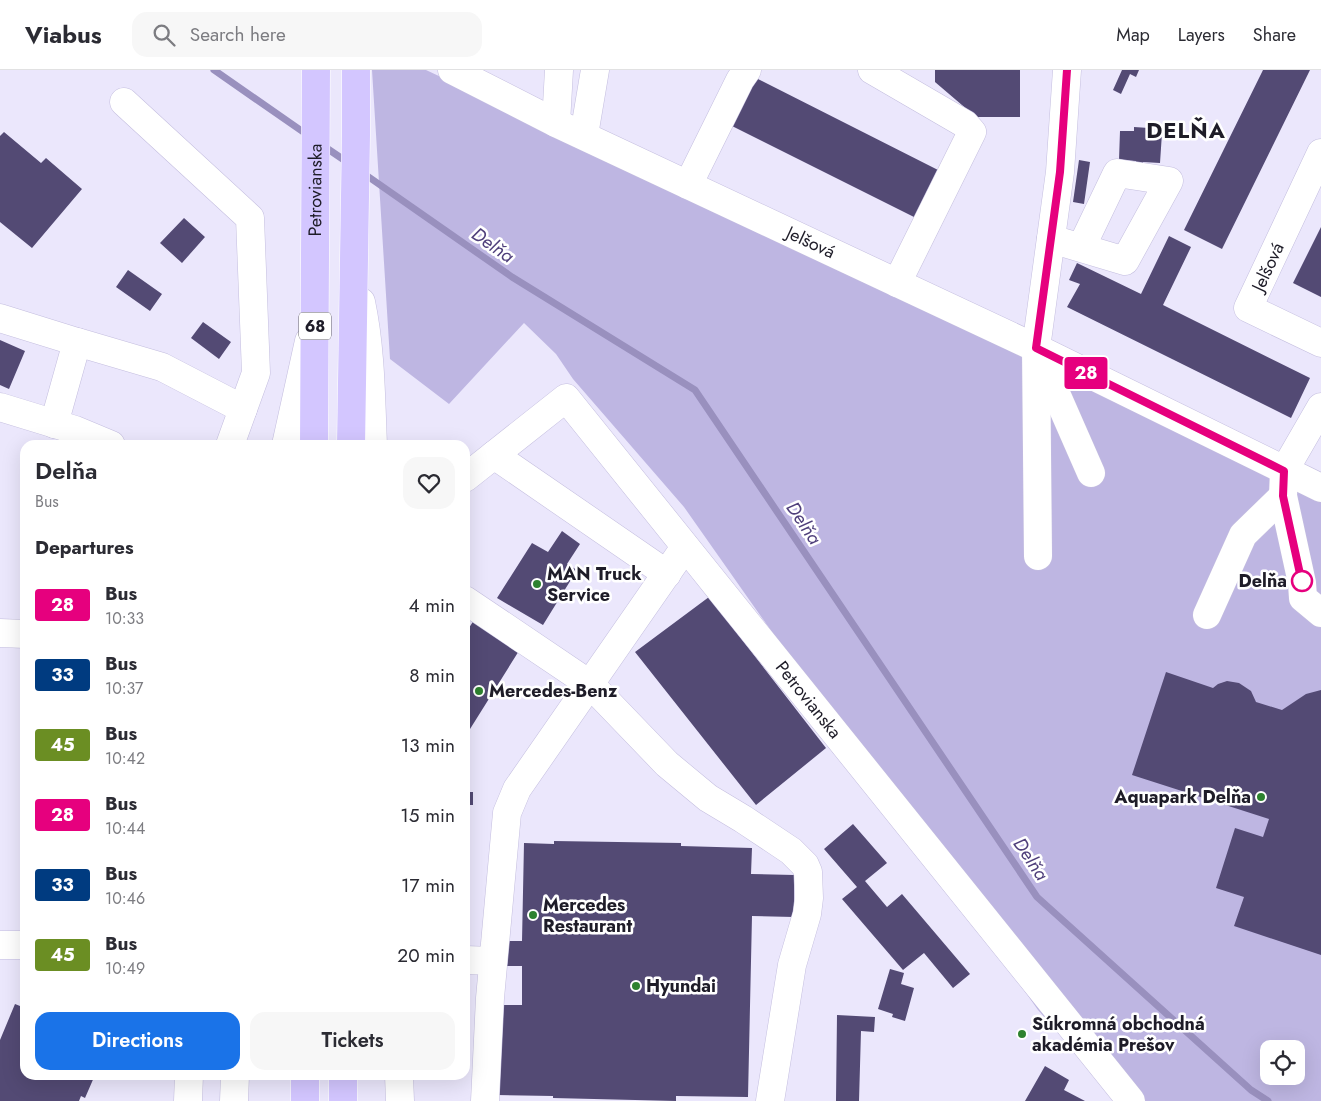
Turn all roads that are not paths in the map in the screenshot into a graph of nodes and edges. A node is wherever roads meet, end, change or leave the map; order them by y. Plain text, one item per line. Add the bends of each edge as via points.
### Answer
1 (316, 70) edge
2 (356, 70) edge
3 (452, 70) edge
4 (559, 70) edge
5 (594, 70) edge
6 (747, 70) edge
7 (872, 70) edge
8 (1067, 70) edge
9 (499, 81) edge
10 (124, 102) dead end
11 (556, 123) junction
12 (584, 136) junction
13 (1321, 153) edge
14 (688, 185) junction
15 (1051, 239) junction
16 (1081, 248) dead end
17 (354, 269) junction
18 (897, 283) junction
19 (315, 310) junction
20 (0, 318) edge
21 (77, 342) junction
22 (1321, 343) edge
23 (1036, 348) junction
24 (0, 407) edge
25 (1321, 407) edge
26 (243, 409) junction
27 (54, 424) junction
28 (99, 440) edge
29 (232, 440) edge
30 (287, 440) edge
31 (314, 440) edge
32 (351, 440) edge
33 (373, 440) edge
34 (494, 455) junction
35 (1091, 473) dead end
36 (470, 474) edge
37 (1283, 484) junction
38 (1321, 488) edge
39 (685, 547) junction
40 (1038, 556) dead end
41 (667, 574) junction
42 (470, 603) edge
43 (1321, 613) edge
44 (1207, 615) dead end
45 (0, 634) edge
46 (20, 634) edge
47 (591, 685) junction
48 (0, 945) edge
49 (20, 945) edge
50 (470, 960) edge
51 (493, 961) junction
52 (189, 1080) edge
53 (236, 1080) edge
54 (305, 1080) edge
55 (343, 1080) edge
56 (399, 1080) edge
57 (188, 1101) edge
58 (234, 1101) edge
59 (305, 1101) edge
60 (343, 1101) edge
61 (400, 1101) edge
62 (485, 1101) edge
63 (770, 1101) edge
64 (1131, 1101) edge

1 - 19 main road, Petrovianska / 68
2 - 17 main road, 68
3 - 9 street, Jelšová
4 - 11 street
5 - 12 street
6 - 14 street
7 - 18 street via 965,124 972,132
8 - 15 street via 1060,172
9 - 11 street, Jelšová
10 - 26 street via 250,218 256,373
11 - 12 street, Jelšová
12 - 14 street, Jelšová
13 - 22 street, Jelšová via 1248,308
14 - 18 street, Jelšová
15 - 16 street
15 - 23 street
17 - 32 main road, 68
17 - 33 street via 365,319
18 - 23 street, Jelšová
19 - 30 street, Petrovianska
19 - 31 main road, Petrovianska / 68
20 - 21 street
21 - 26 street via 162,367
21 - 27 street
23 - 35 street
23 - 37 street, Jelšová
23 - 40 street
24 - 27 street
25 - 37 street
26 - 29 street
27 - 28 street
34 - 36 street, Petrovianska
34 - 39 street, Petrovianska via 566,398
34 - 41 street
37 - 38 street, Jelšová
37 - 43 street via 1303,598
37 - 44 street via 1243,535
39 - 41 street
39 - 64 street, Petrovianska
41 - 47 street
42 - 47 street
45 - 46 street
47 - 51 street via 512,800
47 - 63 street via 667,764 708,798 791,851 805,865 808,872 807,914 792,965
48 - 49 street
50 - 51 street
51 - 62 street
52 - 57 street
53 - 58 street
54 - 59 main road
55 - 60 main road
56 - 61 street

